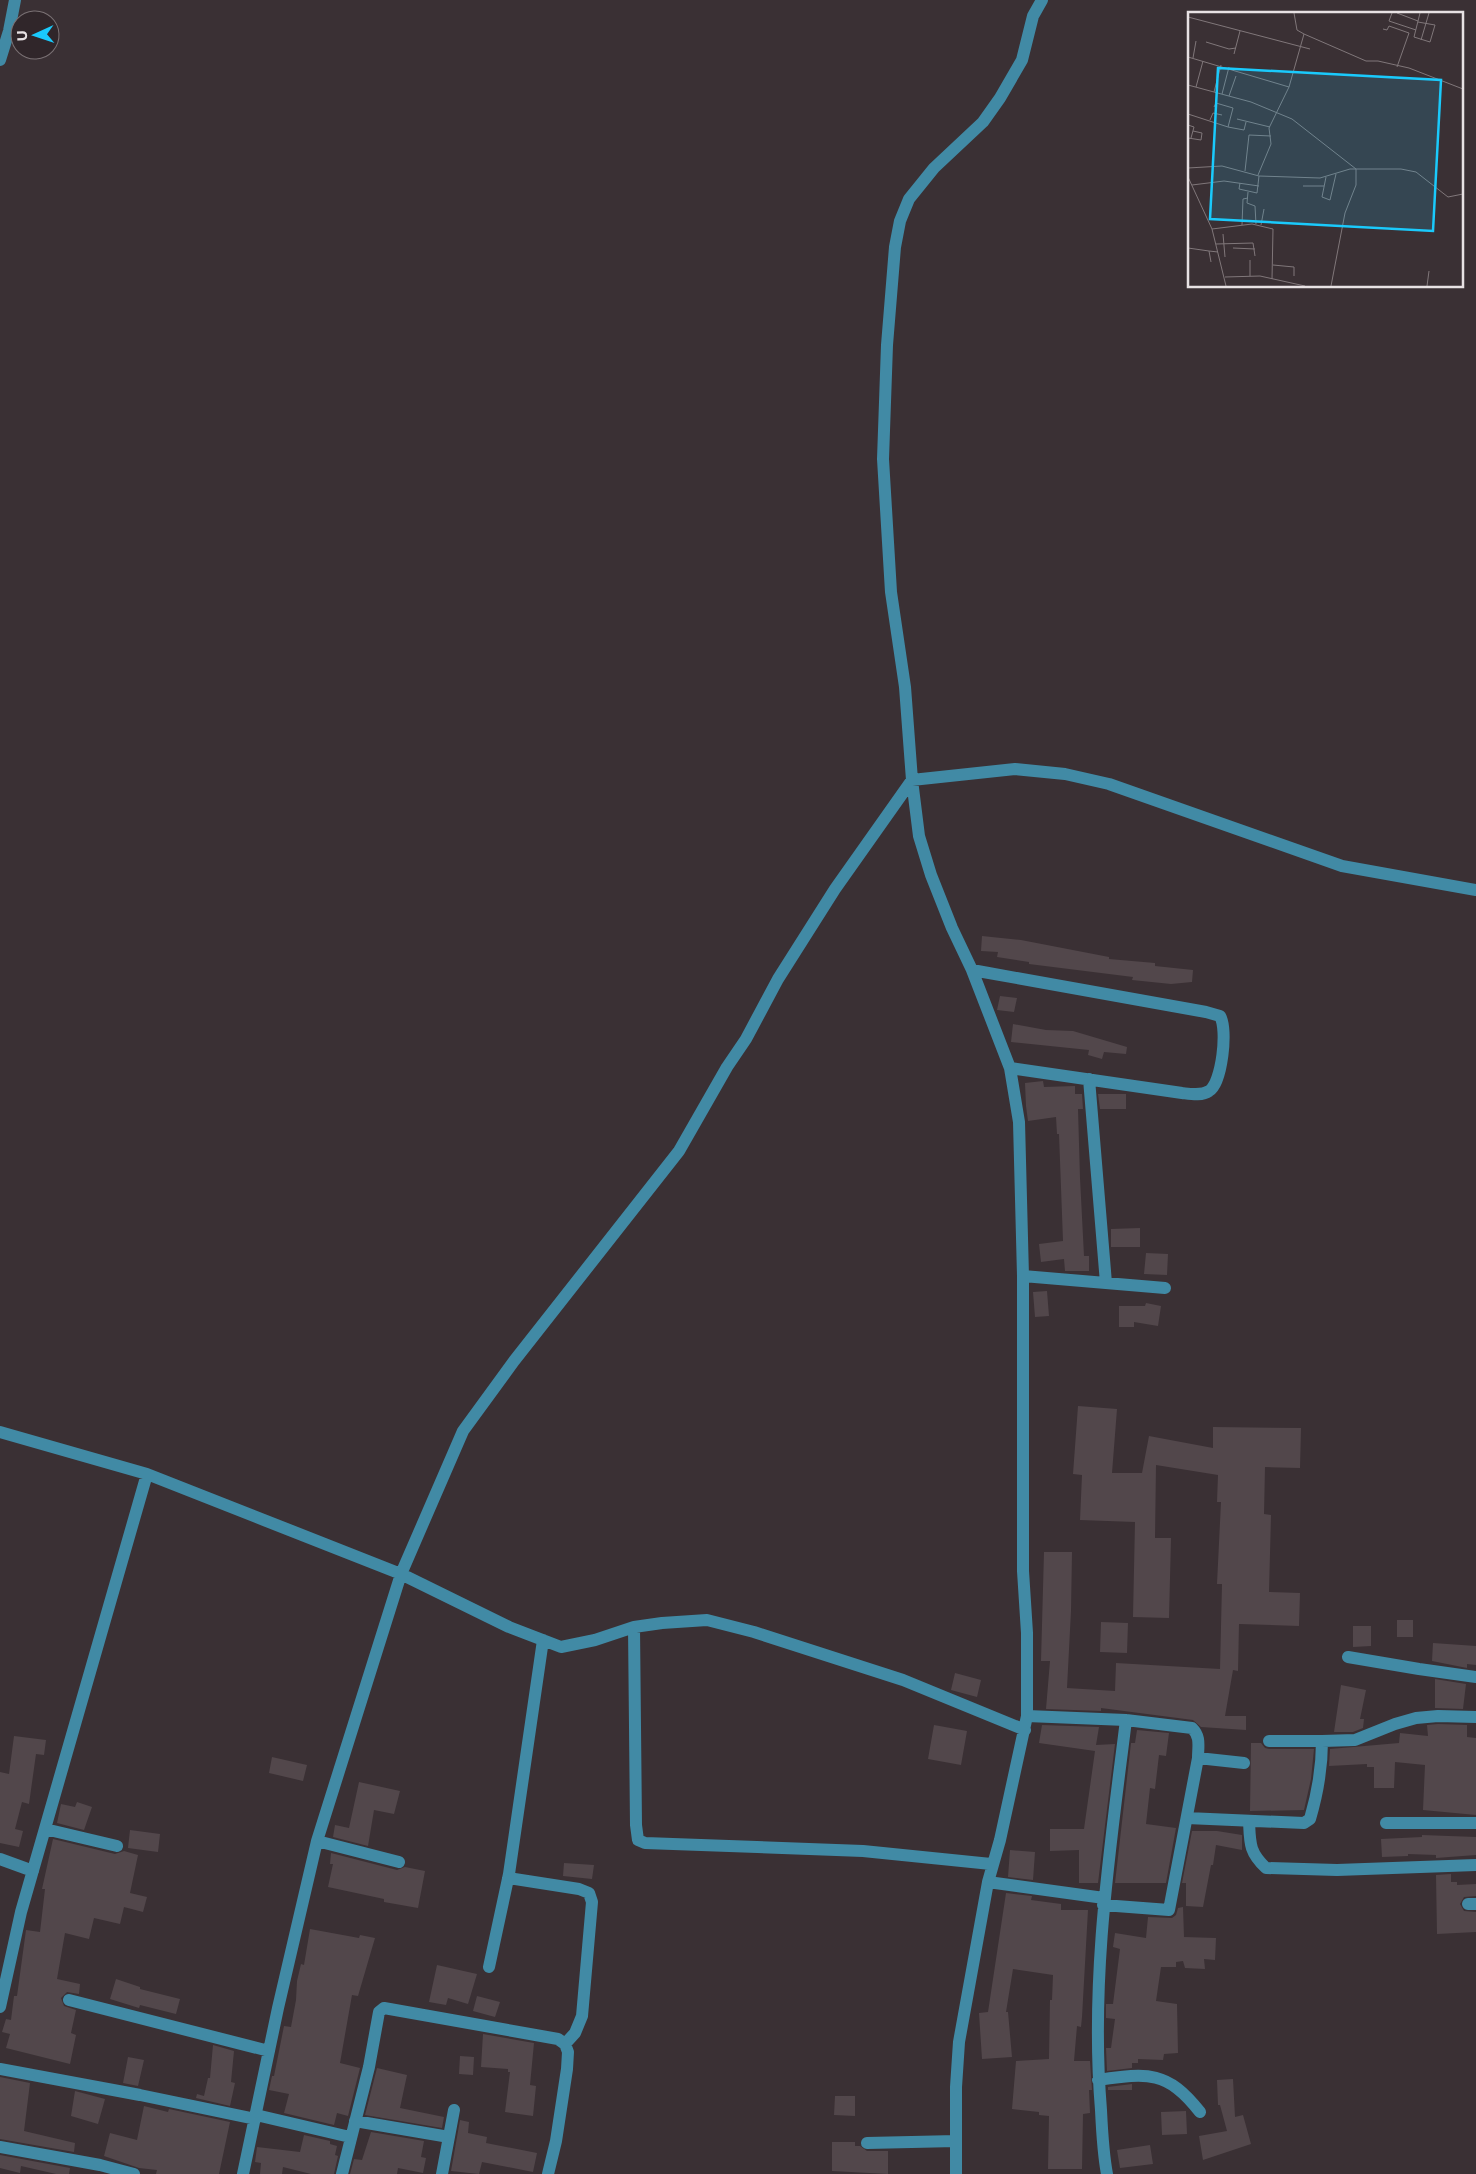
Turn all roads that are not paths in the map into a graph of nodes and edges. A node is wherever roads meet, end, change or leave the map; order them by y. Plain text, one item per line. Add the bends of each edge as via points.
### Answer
1 (15, 0) edge
2 (1042, 0) edge
3 (0, 60) edge
4 (912, 780) junction
5 (1476, 890) edge
6 (972, 970) junction
7 (1010, 1068) junction
8 (1090, 1079) junction
9 (1023, 1276) junction
10 (1106, 1283) junction
11 (1166, 1288) dead end
12 (0, 1432) edge
13 (147, 1474) junction
14 (401, 1574) junction
15 (634, 1627) junction
16 (543, 1640) junction
17 (1348, 1657) dead end
18 (1476, 1677) edge
19 (1027, 1716) junction
20 (1476, 1718) edge
21 (1126, 1720) junction
22 (1025, 1730) junction
23 (1269, 1741) dead end
24 (1322, 1741) junction
25 (1198, 1758) junction
26 (1244, 1763) dead end
27 (1187, 1818) junction
28 (1249, 1821) junction
29 (1386, 1823) dead end
30 (1476, 1823) edge
31 (45, 1829) junction
32 (317, 1841) junction
33 (117, 1846) dead end
34 (0, 1858) edge
35 (398, 1862) dead end
36 (991, 1864) junction
37 (1476, 1865) edge
38 (32, 1871) junction
39 (508, 1878) junction
40 (988, 1882) junction
41 (1104, 1902) junction
42 (489, 1967) dead end
43 (69, 2000) dead end
44 (0, 2007) edge
45 (565, 2044) junction
46 (270, 2051) junction
47 (0, 2069) edge
48 (1098, 2080) junction
49 (454, 2110) dead end
50 (1200, 2112) dead end
51 (256, 2117) junction
52 (355, 2121) junction
53 (350, 2137) junction
54 (449, 2137) junction
55 (956, 2141) junction
56 (867, 2143) dead end
57 (0, 2147) edge
58 (134, 2174) edge
59 (243, 2174) edge
60 (342, 2174) edge
61 (442, 2174) edge
62 (548, 2174) edge
63 (956, 2174) edge
64 (1107, 2174) edge

1 - 3 street
2 - 4 street via 1033,16 1022,60 1014,76 983,122 934,168 909,199 895,247 883,459 891,592 905,687
4 - 5 street via 1015,769 1065,774 1109,784 1342,866
4 - 6 street via 919,836 931,875
4 - 14 street via 835,889 778,979 679,1151 463,1431
6 - 7 street
6 - 8 street via 1206,1012 1220,1016 1224,1022 1217,1078 1212,1090 1205,1094
7 - 8 street
7 - 9 street via 1019,1122
8 - 10 street
9 - 10 street
9 - 19 street via 1023,1561
10 - 11 street
12 - 13 street
13 - 14 street
13 - 31 street
14 - 16 street via 509,1627
14 - 32 street
15 - 16 street via 561,1647
15 - 22 street via 708,1620 754,1632 903,1680
15 - 36 street via 638,1840 645,1843 863,1851
16 - 39 street
17 - 18 street
19 - 21 street
19 - 22 street
20 - 24 street via 1416,1718 1355,1740
21 - 25 street via 1192,1728 1199,1739
21 - 41 street
22 - 36 street via 1000,1840
23 - 24 street
24 - 28 street via 1322,1768 1310,1819 1304,1823
25 - 26 street
25 - 27 street
27 - 28 street
27 - 41 street via 1169,1910
28 - 37 street via 1254,1856 1266,1868 1337,1870
29 - 30 street
31 - 33 street
31 - 38 street
32 - 35 street
32 - 46 street
34 - 38 street
36 - 40 street
38 - 44 street
39 - 42 street
39 - 45 street via 589,1893 592,1902 582,2016 575,2033
40 - 41 street
40 - 55 street via 958,2042
41 - 48 street via 1098,1991
43 - 46 street
45 - 52 street via 558,2039 454,2019 381,2009
45 - 62 street via 567,2069
46 - 51 street
47 - 51 street
48 - 50 street via 1157,2076 1186,2094
48 - 64 street
49 - 54 street
51 - 53 street
51 - 59 street
52 - 53 street
52 - 54 street
53 - 60 street
54 - 61 street
55 - 56 street
55 - 63 street
57 - 58 street

